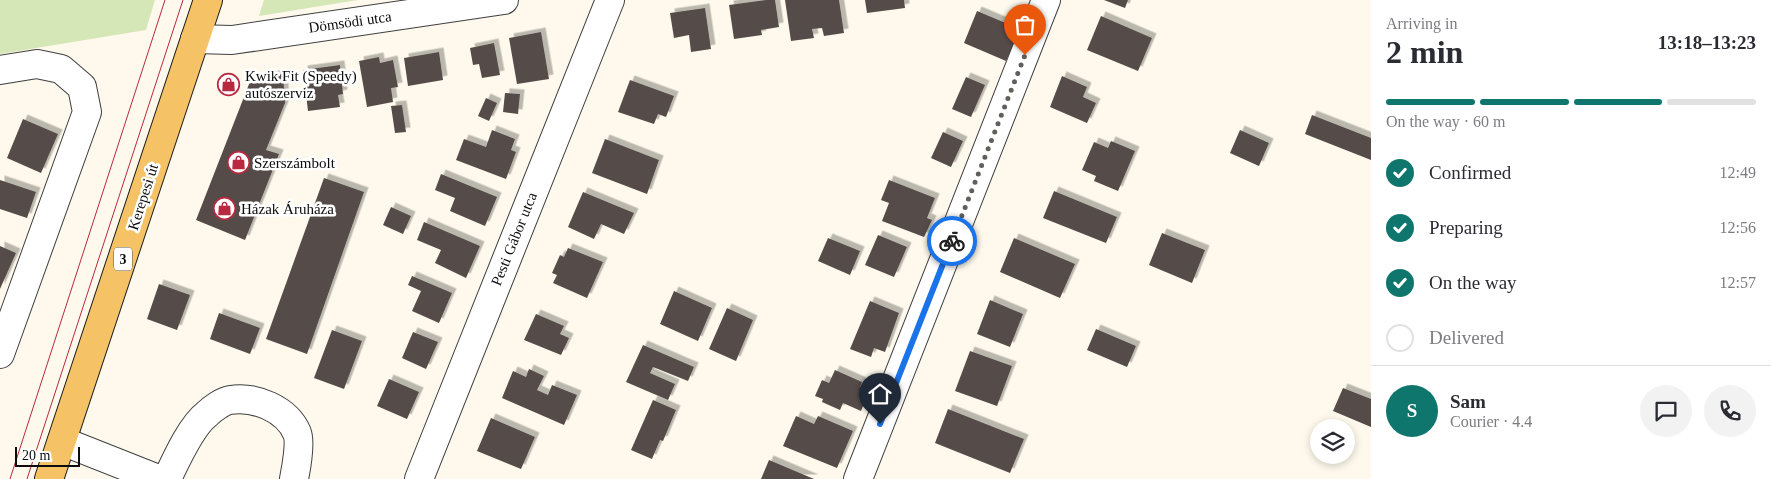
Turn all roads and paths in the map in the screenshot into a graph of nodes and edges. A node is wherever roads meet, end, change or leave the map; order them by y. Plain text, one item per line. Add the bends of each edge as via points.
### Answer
1 (208, 0) edge
2 (504, 0) edge
3 (610, 0) edge
4 (1046, 0) edge
5 (195, 39) junction
6 (0, 70) edge
7 (0, 354) edge
8 (62, 442) junction
9 (49, 479) edge
10 (158, 479) edge
11 (167, 479) edge
12 (294, 479) edge
13 (419, 479) edge
14 (858, 479) edge

1 - 5 main road, Kerepesi út / 3
2 - 5 street, Dömsödi utca via 232,40
3 - 13 street, Pesti Gábor utca
4 - 14 street
5 - 8 main road, Kerepesi út / 3
6 - 7 street via 37,64 61,69 82,87 88,112
8 - 9 main road, Kerepesi út / 3
8 - 10 street
11 - 12 street via 183,445 205,414 228,400 255,401 282,413 298,434

